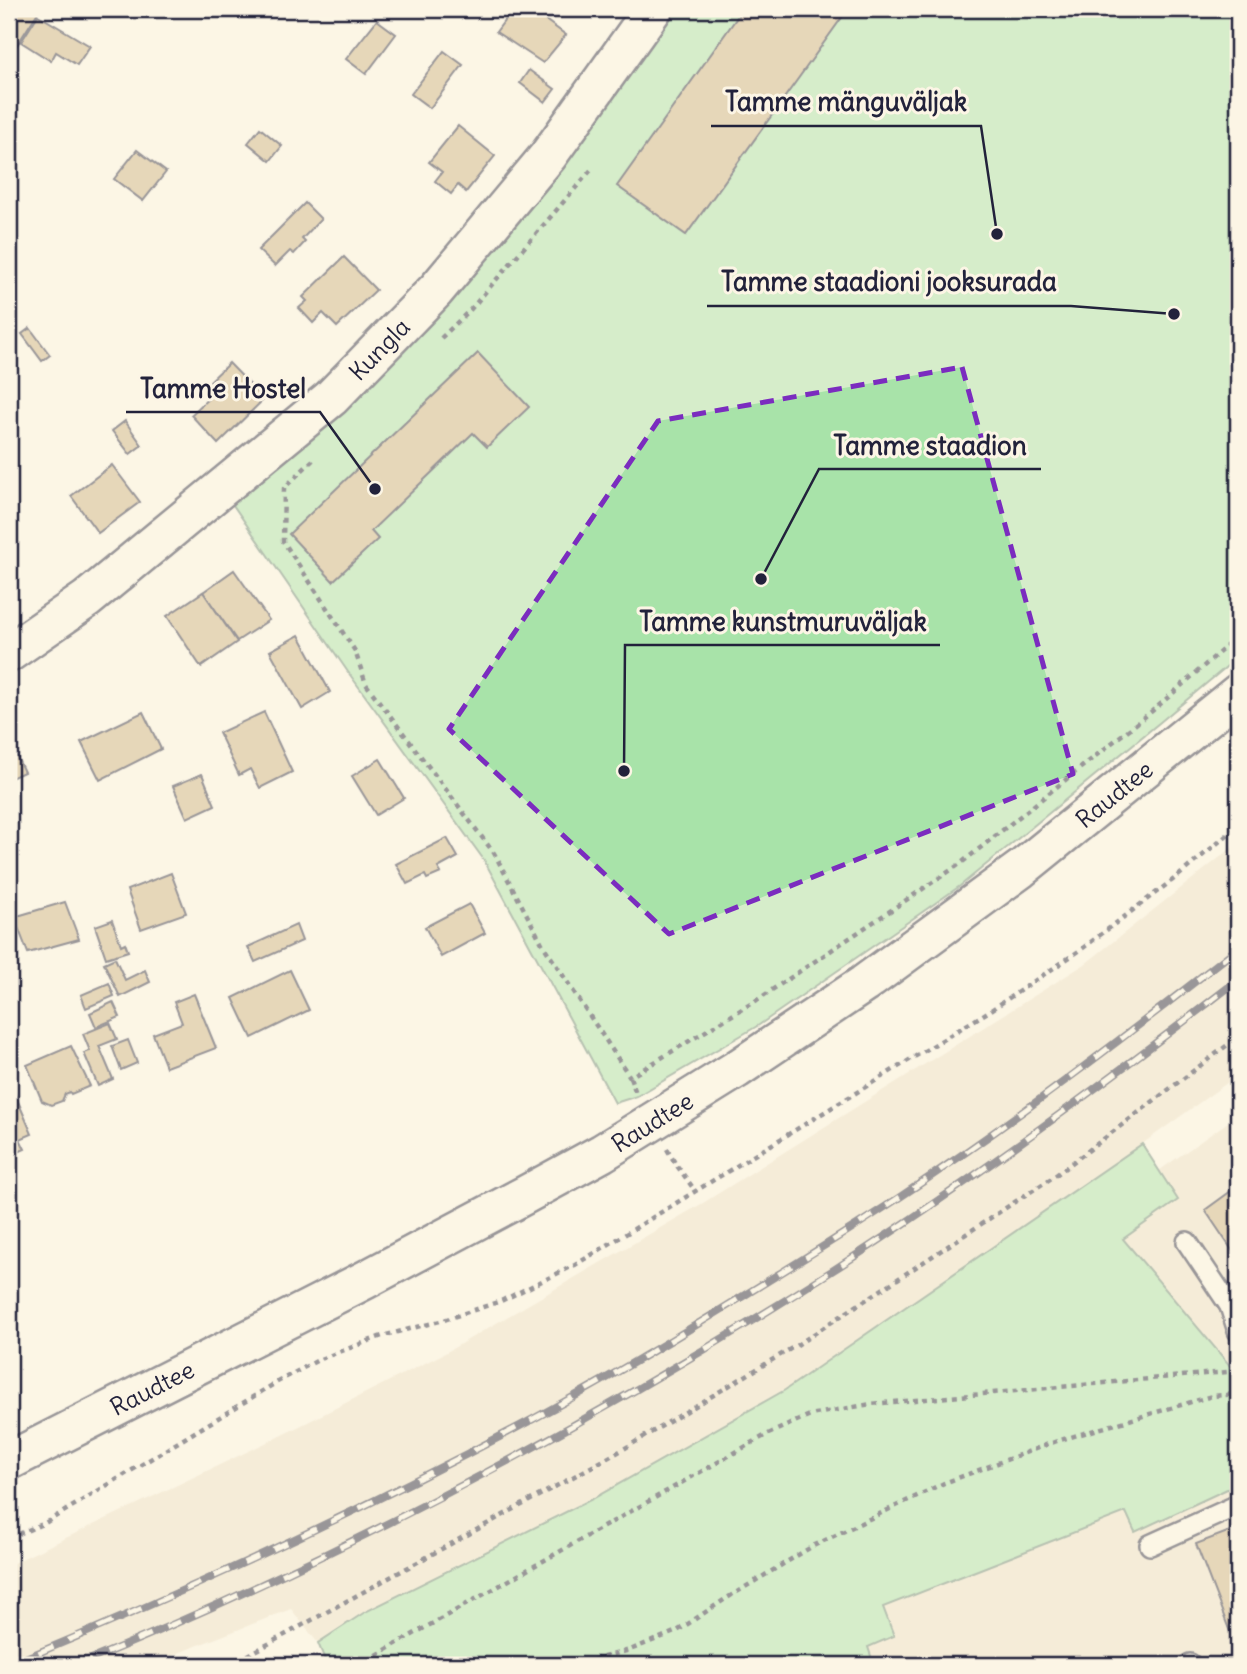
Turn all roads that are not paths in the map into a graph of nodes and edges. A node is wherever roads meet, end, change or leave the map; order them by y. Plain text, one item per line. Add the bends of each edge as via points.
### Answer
1 (644, 12) edge
2 (9, 653) edge
3 (1238, 693) edge
4 (1187, 1241) dead end
5 (1234, 1303) edge
6 (1238, 1331) edge
7 (9, 1461) edge
8 (1238, 1505) edge
9 (1150, 1545) dead end

1 - 2 street, Kungla via 548,156 436,290 331,398 87,599
3 - 7 street, Raudtee via 1021,869 864,984 737,1069 526,1195
4 - 5 lane
5 - 6 lane
8 - 9 lane

